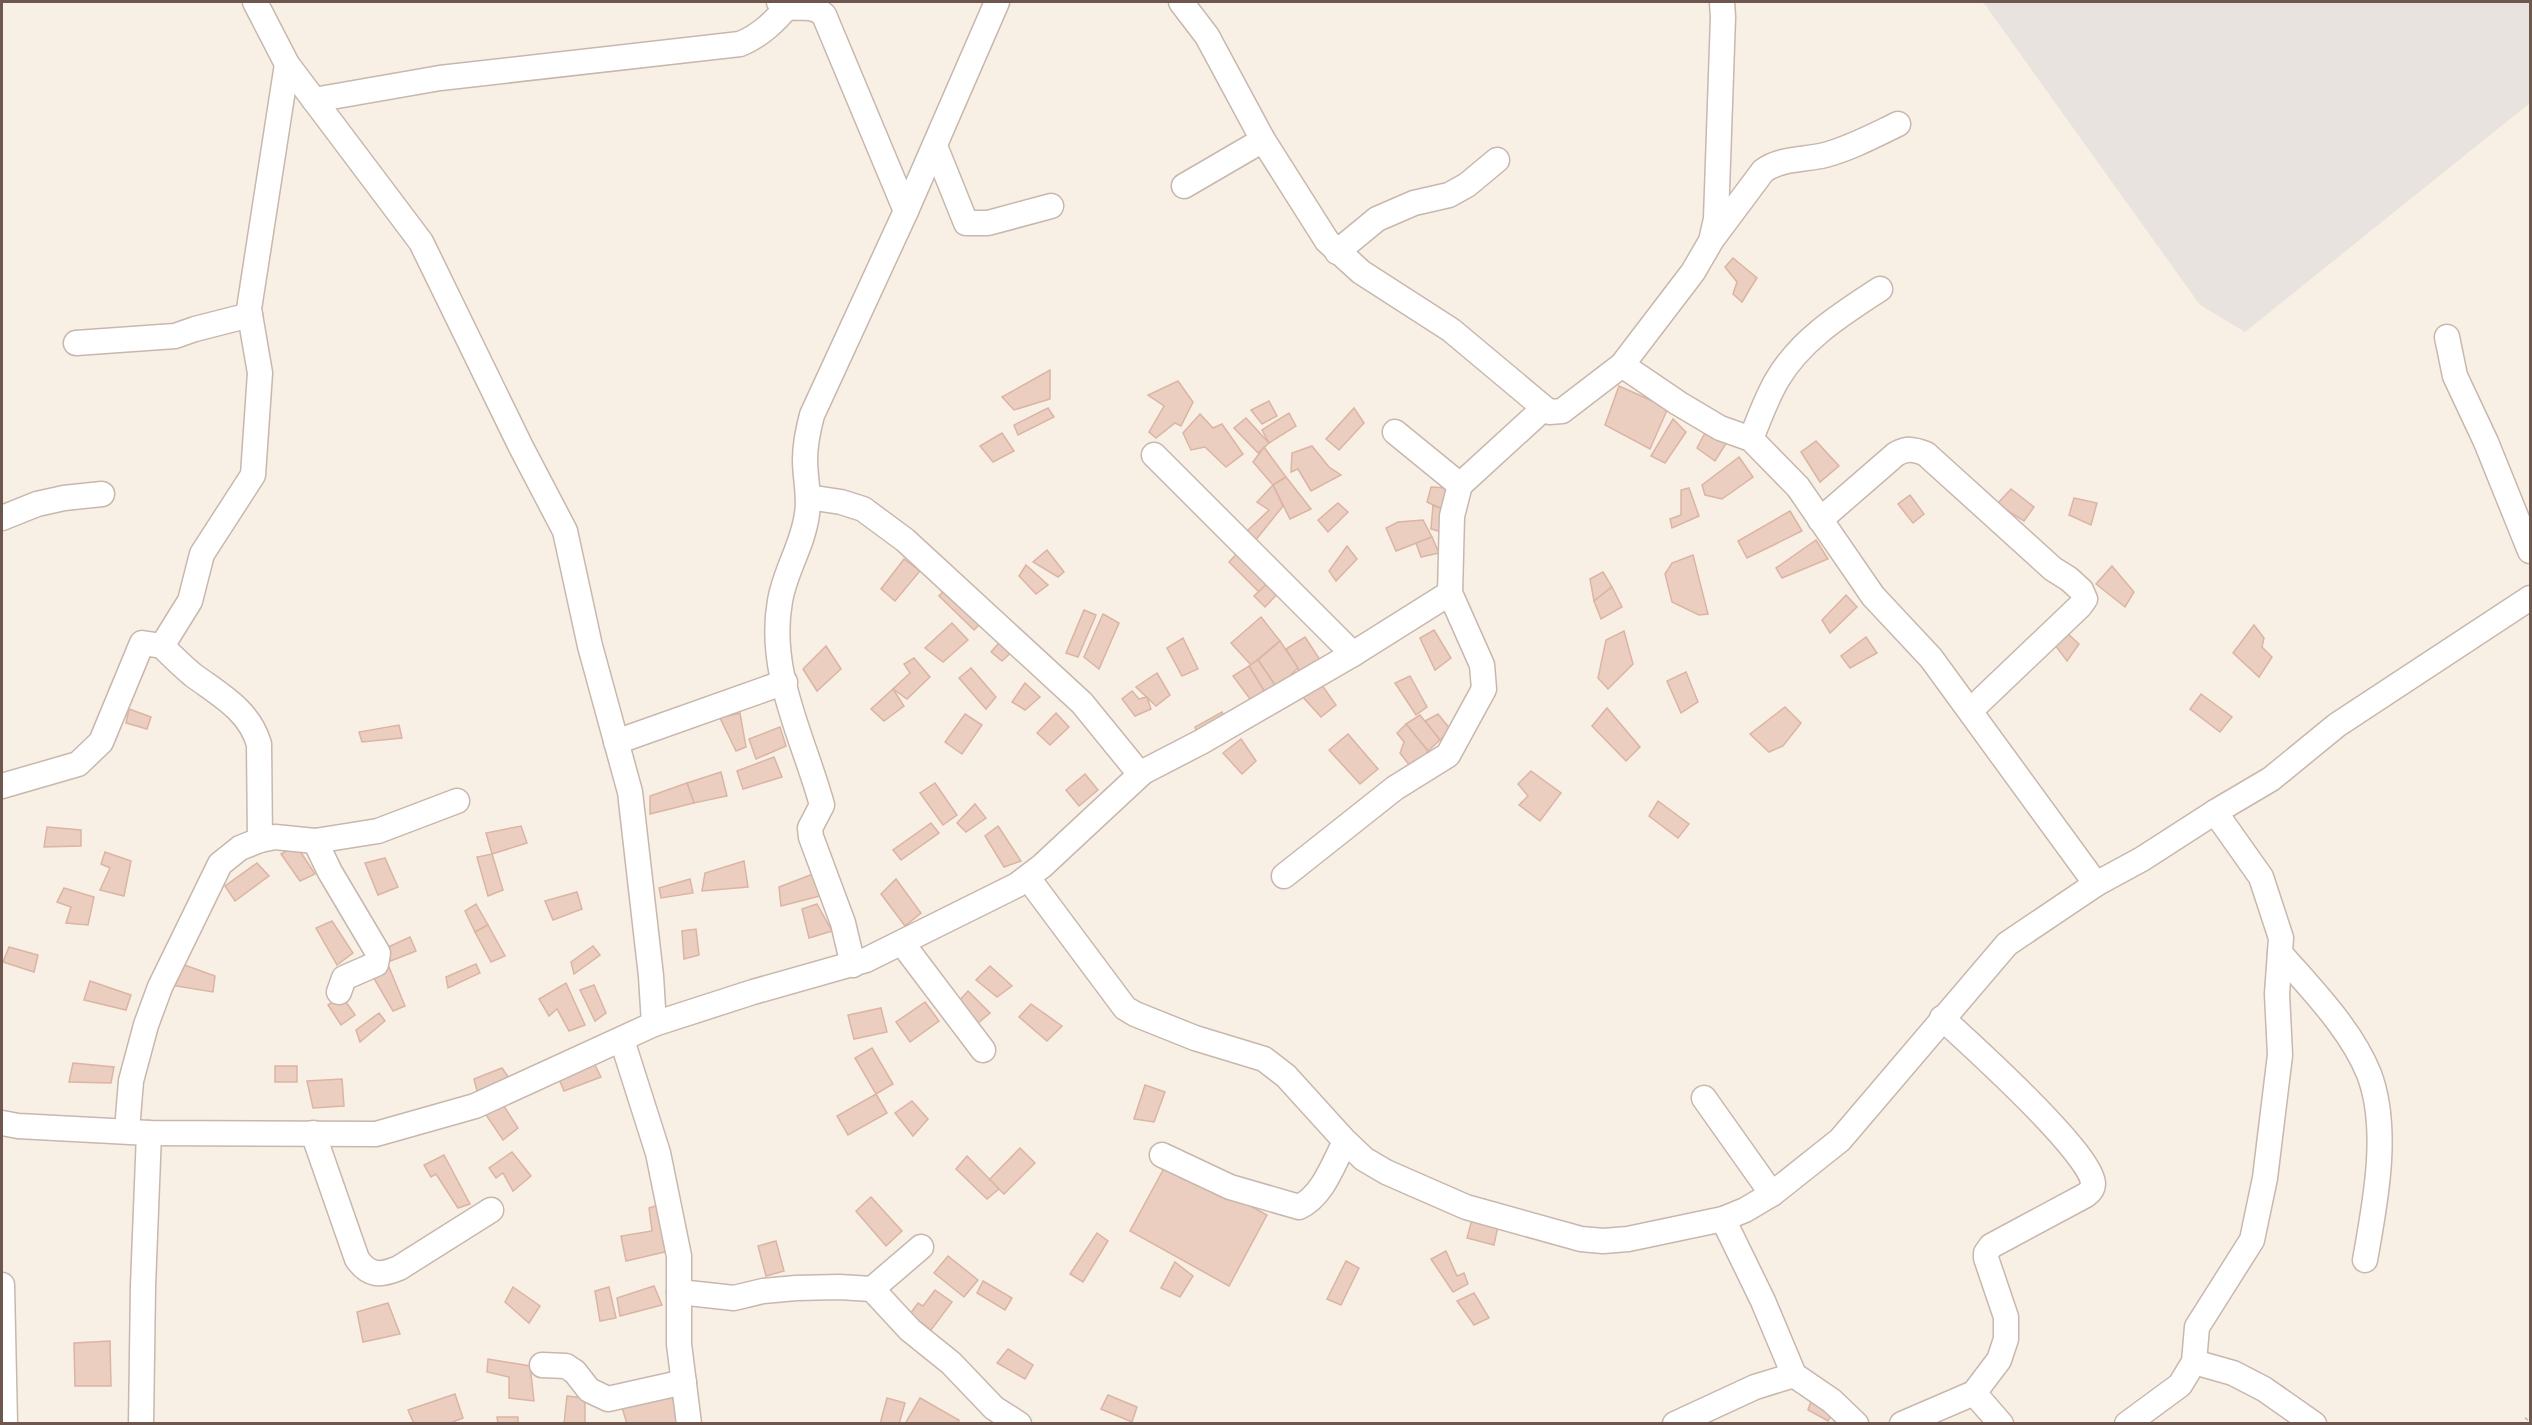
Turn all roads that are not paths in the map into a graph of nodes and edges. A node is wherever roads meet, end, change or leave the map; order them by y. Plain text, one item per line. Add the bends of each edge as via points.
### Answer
1 (255, 2) edge
2 (997, 2) edge
3 (1181, 2) edge
4 (1722, 2) edge
5 (783, 4) edge
6 (287, 64) junction
7 (314, 100) junction
8 (1898, 124) dead end
9 (1263, 140) junction
10 (934, 146) junction
11 (1497, 160) dead end
12 (1184, 186) dead end
13 (1052, 206) dead end
14 (906, 211) junction
15 (1711, 241) junction
16 (1337, 252) junction
17 (1880, 289) dead end
18 (250, 315) junction
19 (2447, 337) dead end
20 (76, 343) dead end
21 (1622, 365) junction
22 (1543, 409) junction
23 (1395, 432) dead end
24 (1751, 439) junction
25 (1154, 455) dead end
26 (1460, 485) junction
27 (102, 494) dead end
28 (808, 497) junction
29 (2, 518) edge
30 (1820, 520) junction
31 (2530, 551) edge
32 (1450, 593) junction
33 (2530, 598) edge
34 (162, 646) junction
35 (1353, 654) junction
36 (784, 682) junction
37 (1971, 710) junction
38 (616, 742) junction
39 (1143, 772) junction
40 (2, 786) edge
41 (457, 801) dead end
42 (2215, 812) junction
43 (260, 840) junction
44 (315, 841) junction
45 (1284, 876) dead end
46 (1028, 878) junction
47 (2096, 884) junction
48 (902, 943) junction
49 (2280, 953) junction
50 (853, 964) junction
51 (339, 992) dead end
52 (1942, 1017) junction
53 (654, 1024) junction
54 (622, 1040) junction
55 (983, 1050) dead end
56 (1704, 1098) dead end
57 (2, 1123) edge
58 (138, 1131) junction
59 (313, 1133) junction
60 (1346, 1142) junction
61 (1162, 1155) dead end
62 (1772, 1194) junction
63 (491, 1210) dead end
64 (1723, 1219) junction
65 (921, 1246) dead end
66 (2365, 1260) dead end
67 (2, 1285) edge
68 (872, 1289) junction
69 (679, 1292) junction
70 (2194, 1362) junction
71 (542, 1365) dead end
72 (1794, 1375) junction
73 (684, 1382) junction
74 (1974, 1393) junction
75 (5, 1424) edge
76 (141, 1424) edge
77 (689, 1424) edge
78 (1019, 1424) edge
79 (1675, 1424) edge
80 (1856, 1424) edge
81 (1902, 1424) edge
82 (2001, 1424) edge
83 (2127, 1424) edge
84 (2314, 1424) edge

1 - 6 street
2 - 10 street
3 - 9 street via 1207,36
4 - 15 street via 1716,219
5 - 7 street via 771,25 740,44 440,78
5 - 14 street via 811,3 824,15
6 - 7 street
6 - 18 street
7 - 38 street via 421,242 565,531
8 - 15 street via 1827,154 1773,164 1763,171
9 - 12 street
9 - 16 street
10 - 13 street via 966,224 988,223
10 - 14 street
11 - 16 street via 1449,195 1414,203 1377,219
14 - 28 street via 812,415 806,444
15 - 21 street via 1694,272
16 - 22 street via 1451,330
17 - 24 street via 1819,331 1791,359 1767,400
18 - 20 street via 175,336
18 - 34 street via 260,373 254,475 202,554 190,601
19 - 31 street via 2455,376
21 - 22 street via 1562,411
21 - 24 street via 1720,428
22 - 26 street
23 - 26 street
24 - 30 street via 1798,487
25 - 35 street
26 - 32 street via 1452,516
27 - 29 street via 37,504
28 - 36 street via 801,539 780,600 778,638
28 - 39 street via 863,509 905,540 1082,704 1135,768
30 - 37 street via 1872,596 1931,658
30 - 37 street via 1896,454 1905,449 1915,450 1926,454 2081,590 2085,599 2080,606
32 - 35 street
32 - 45 street via 1482,665 1484,689 1448,755 1395,788
33 - 42 street via 2337,725 2271,779
34 - 40 street via 142,643 101,742 78,764
34 - 43 street via 237,707 255,732 259,744
35 - 39 street
36 - 38 street
36 - 50 street via 822,805 810,828 811,837 843,922
37 - 47 street
38 - 53 street via 630,792
39 - 46 street
41 - 44 street via 378,831
42 - 47 street
42 - 49 street via 2261,877 2281,938
43 - 44 street via 275,837
43 - 58 street via 220,864 160,987 131,1081
44 - 51 street via 378,952 376,964 344,978
46 - 48 street
46 - 60 street via 1125,1008 1195,1038 1264,1059 1286,1076
47 - 52 street via 2007,944
48 - 50 street
48 - 55 street
49 - 66 street via 2338,1022 2372,1086 2379,1132 2378,1171
49 - 70 street via 2280,1055 2265,1178 2252,1240 2197,1327
50 - 53 street
52 - 62 street via 1840,1140
52 - 74 street via 2024,1094 2065,1140 2093,1183 2086,1195 1991,1246 1986,1253 2006,1317 2006,1339 1999,1360
53 - 54 street
54 - 59 street via 475,1106 376,1134
54 - 69 street via 658,1153 679,1256
56 - 62 street
57 - 58 street
58 - 59 street
58 - 76 street via 143,1286
59 - 63 street via 357,1259 372,1274 384,1275 399,1269
60 - 61 street via 1319,1191 1299,1207 1230,1186
60 - 64 street via 1386,1172 1466,1207 1581,1239 1628,1239
62 - 64 street
64 - 72 street
65 - 68 street
67 - 75 street
68 - 69 street via 796,1288 734,1298
68 - 78 street via 994,1408
69 - 73 street
70 - 83 street via 2180,1385
70 - 84 street via 2233,1373 2264,1389
71 - 73 street via 566,1366 589,1390 608,1399
72 - 79 street via 1755,1387
72 - 80 street via 1832,1401
73 - 77 street
74 - 81 street
74 - 82 street

